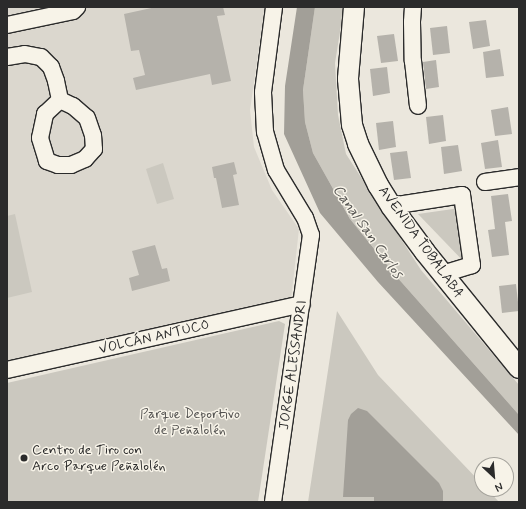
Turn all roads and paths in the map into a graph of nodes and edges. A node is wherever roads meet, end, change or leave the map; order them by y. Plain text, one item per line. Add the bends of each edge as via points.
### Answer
1 (77, 7) edge
2 (274, 7) edge
3 (356, 7) edge
4 (413, 7) edge
5 (7, 25) edge
6 (7, 57) edge
7 (60, 100) dead end
8 (418, 106) dead end
9 (519, 177) edge
10 (485, 182) dead end
11 (392, 206) junction
12 (443, 274) junction
13 (302, 304) junction
14 (519, 368) edge
15 (7, 370) edge
16 (273, 502) edge

1 - 5 street
2 - 13 street, JORGE ALESSANDRI via 263,92 265,132 276,170 309,227 310,244
3 - 11 main road, AVENIDA TOBALABA via 348,79 352,125 371,171
4 - 8 street via 413,61
6 - 7 street via 25,54 41,57 51,67
9 - 10 street
11 - 12 main road, AVENIDA TOBALABA
11 - 12 street via 462,195 472,265
12 - 14 main road, AVENIDA TOBALABA
13 - 15 street, VOLCÁN ANTUCO
13 - 16 street, JORGE ALESSANDRI

